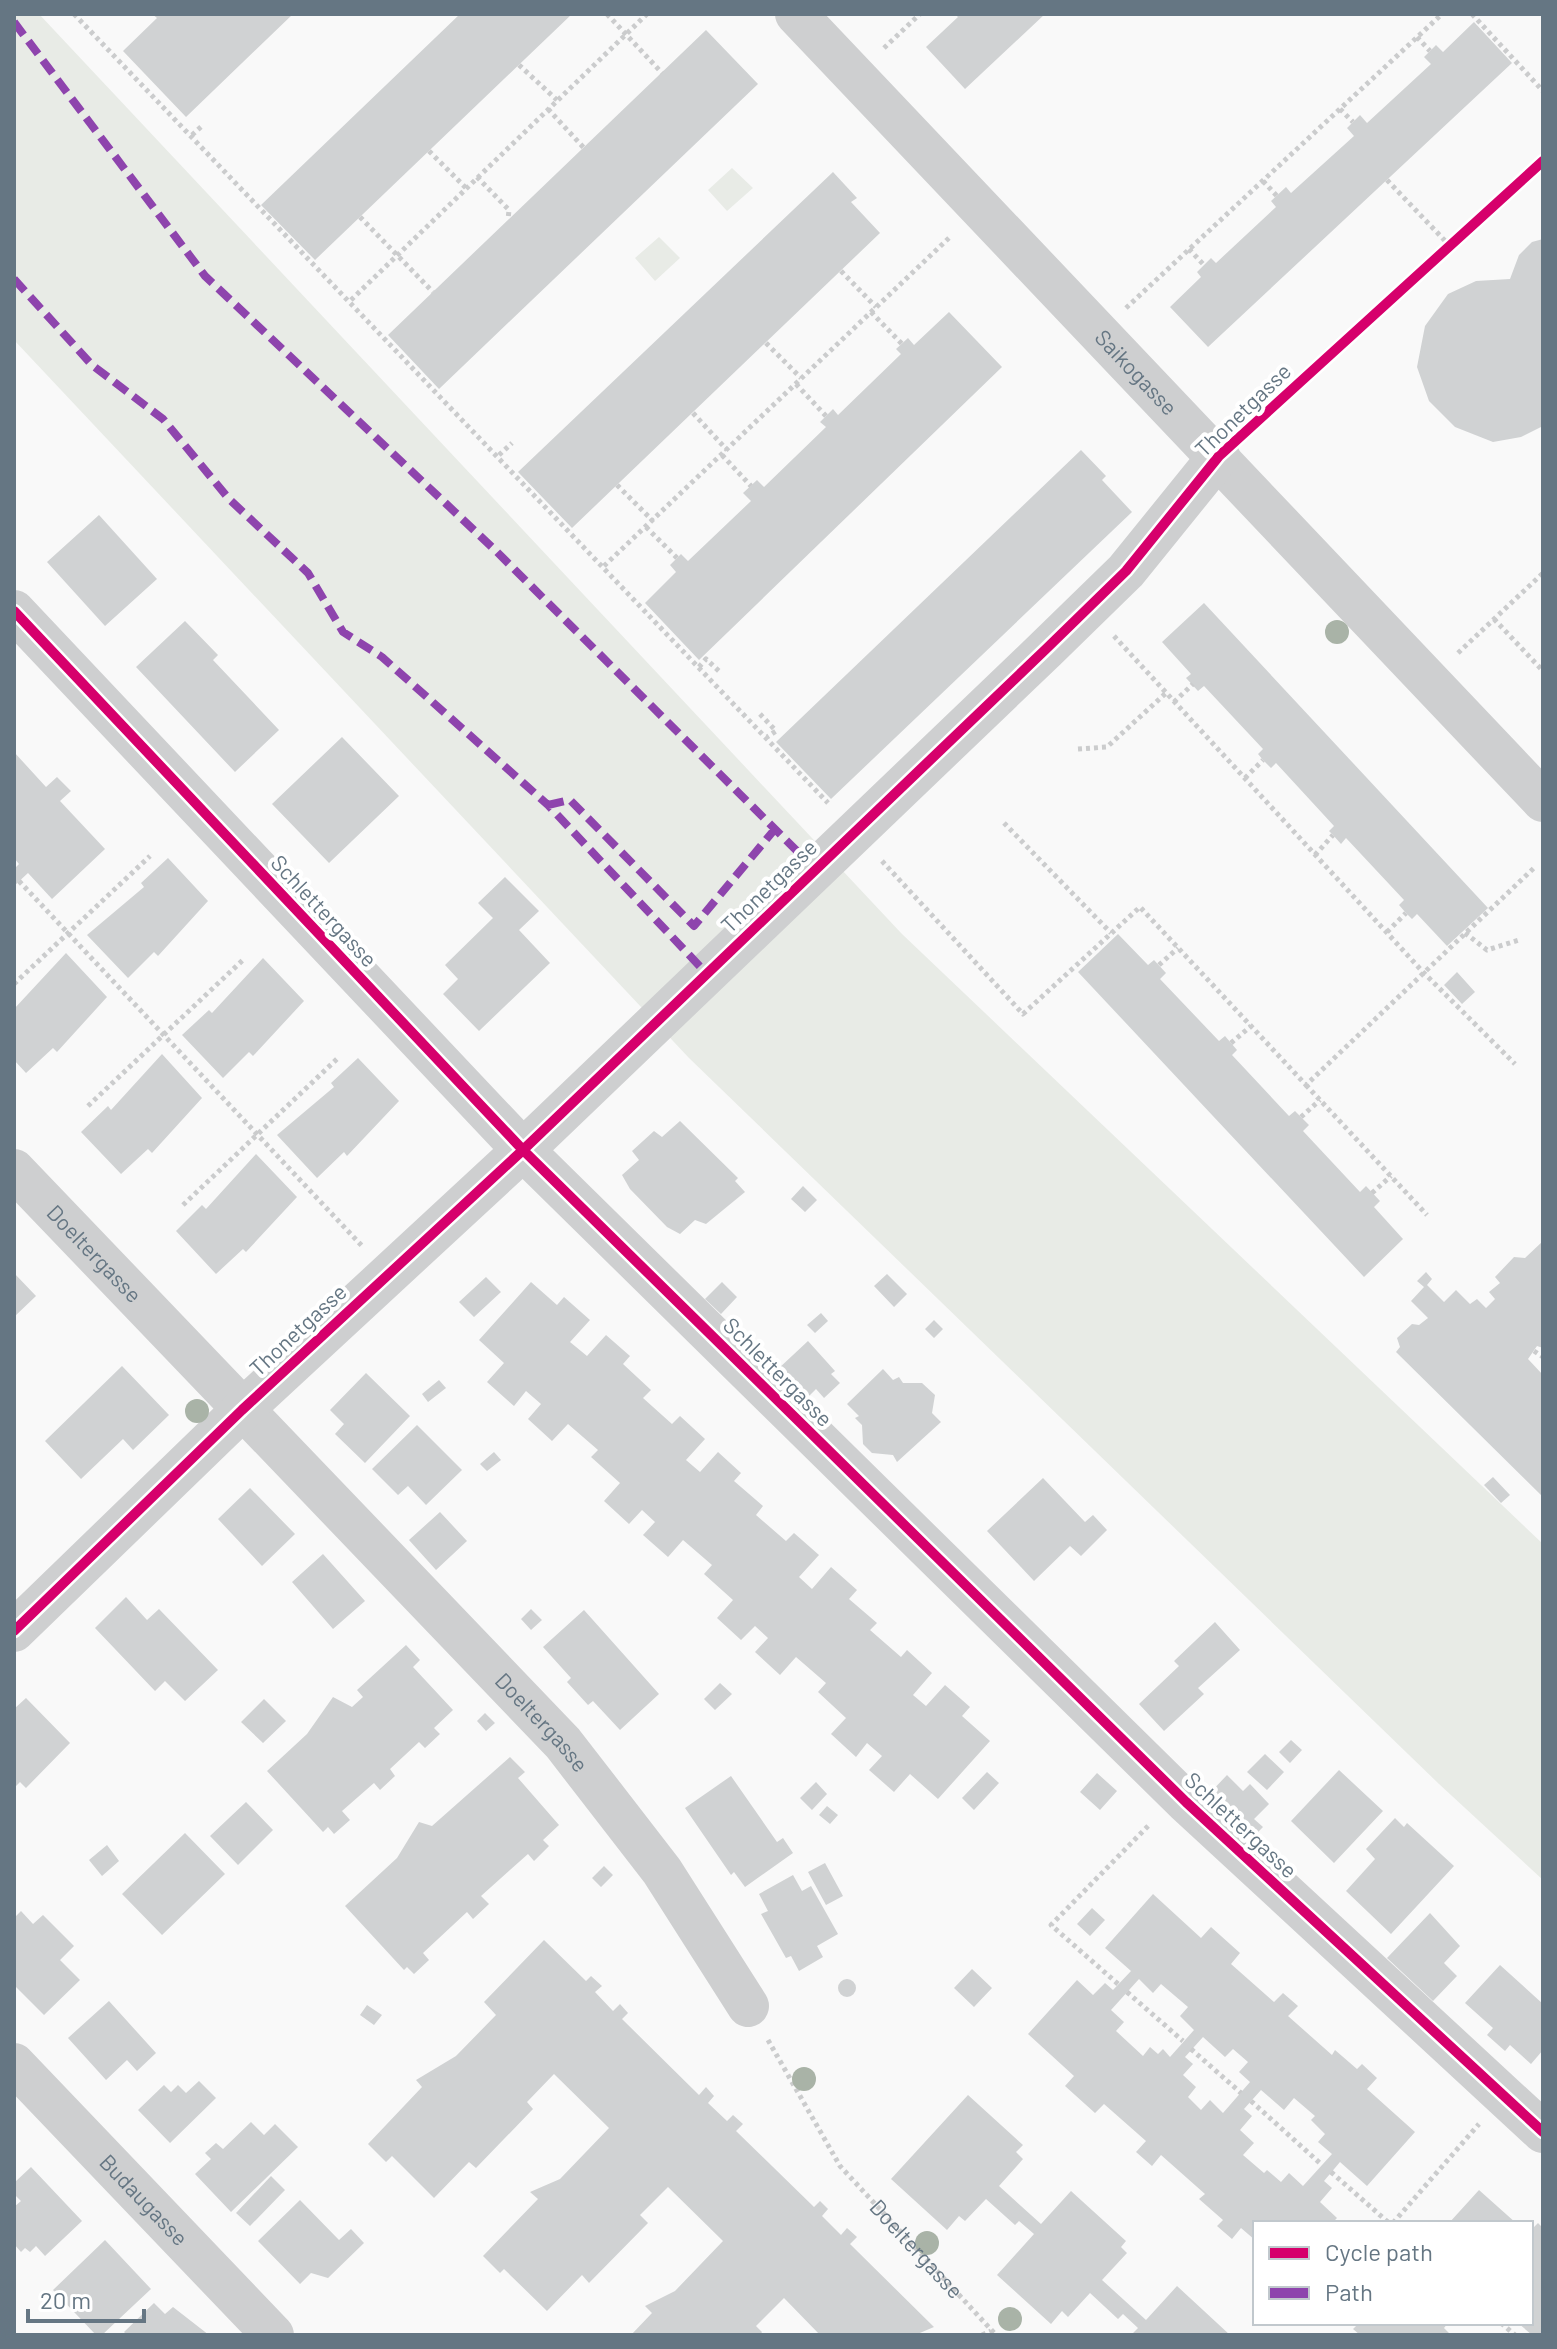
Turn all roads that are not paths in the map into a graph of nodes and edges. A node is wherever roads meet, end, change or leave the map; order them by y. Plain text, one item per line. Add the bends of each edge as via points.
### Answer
1 (796, 14) edge
2 (1219, 456) junction
3 (14, 611) edge
4 (1543, 801) edge
5 (523, 1150) junction
6 (14, 1170) edge
7 (242, 1410) junction
8 (14, 1631) edge
9 (748, 2006) road end
10 (14, 2064) edge
11 (1543, 2132) edge
12 (273, 2335) edge

1 - 2 street, Saikogasse
2 - 4 street, Saikogasse
2 - 5 street, Thonetgasse via 1126,571
3 - 5 street, Schlettergasse
5 - 7 street, Thonetgasse
5 - 11 street, Schlettergasse via 1179,1795
6 - 7 street, Doeltergasse
7 - 8 street, Thonetgasse
7 - 9 street, Doeltergasse via 563,1743 662,1871
10 - 12 street, Budaugasse

